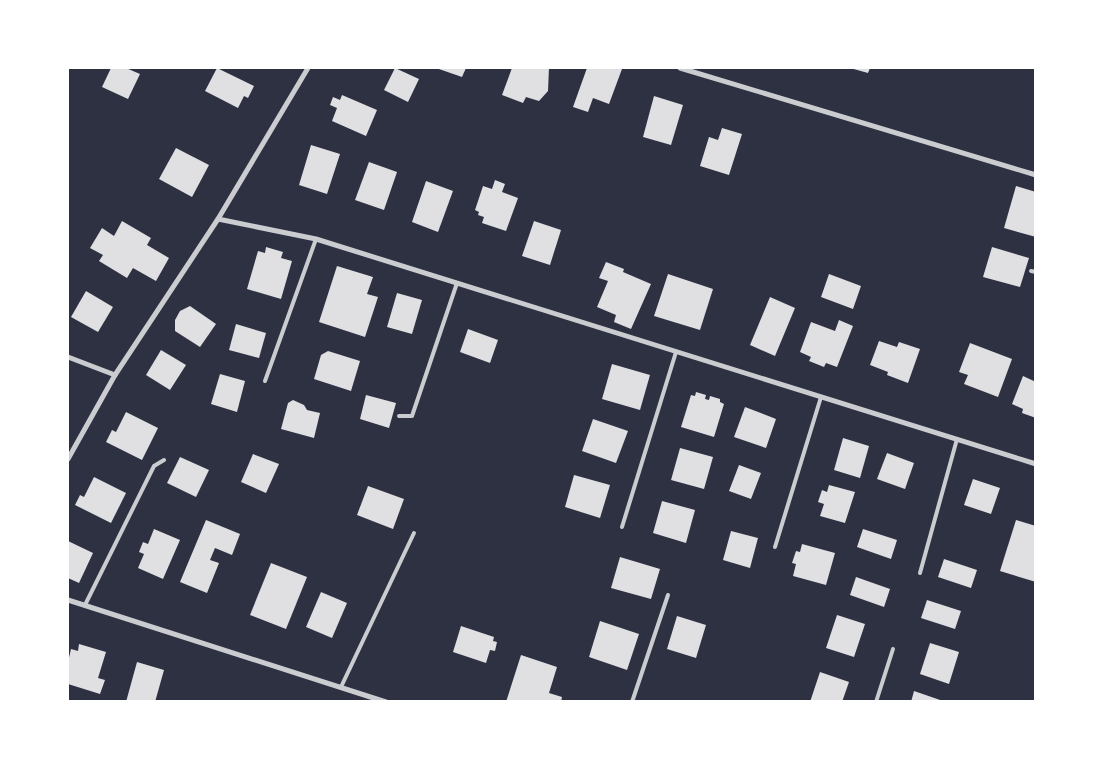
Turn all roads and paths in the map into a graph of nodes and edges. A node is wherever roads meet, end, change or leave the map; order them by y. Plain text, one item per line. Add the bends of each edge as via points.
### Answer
1 (308, 68) edge
2 (680, 68) edge
3 (1036, 175) edge
4 (218, 219) junction
5 (316, 239) junction
6 (457, 283) junction
7 (676, 352) junction
8 (68, 357) edge
9 (115, 375) junction
10 (265, 381) dead end
11 (821, 397) junction
12 (399, 416) dead end
13 (957, 439) junction
14 (68, 459) edge
15 (164, 460) dead end
16 (1036, 464) edge
17 (622, 526) dead end
18 (414, 533) dead end
19 (775, 547) dead end
20 (920, 573) dead end
21 (668, 595) dead end
22 (68, 600) edge
23 (85, 605) junction
24 (893, 649) dead end
25 (342, 687) junction
26 (386, 702) edge
27 (632, 702) edge
28 (876, 702) edge

1 - 4 street
2 - 3 street
4 - 5 street
4 - 9 street
5 - 6 street
5 - 10 lane
6 - 7 street
6 - 12 lane via 412,416
7 - 11 street
7 - 17 lane
8 - 9 street
9 - 14 street
11 - 13 street
11 - 19 lane
13 - 16 street
13 - 20 lane
15 - 23 lane via 154,466
18 - 25 lane
21 - 27 lane
22 - 23 street
23 - 25 street
24 - 28 lane
25 - 26 street

